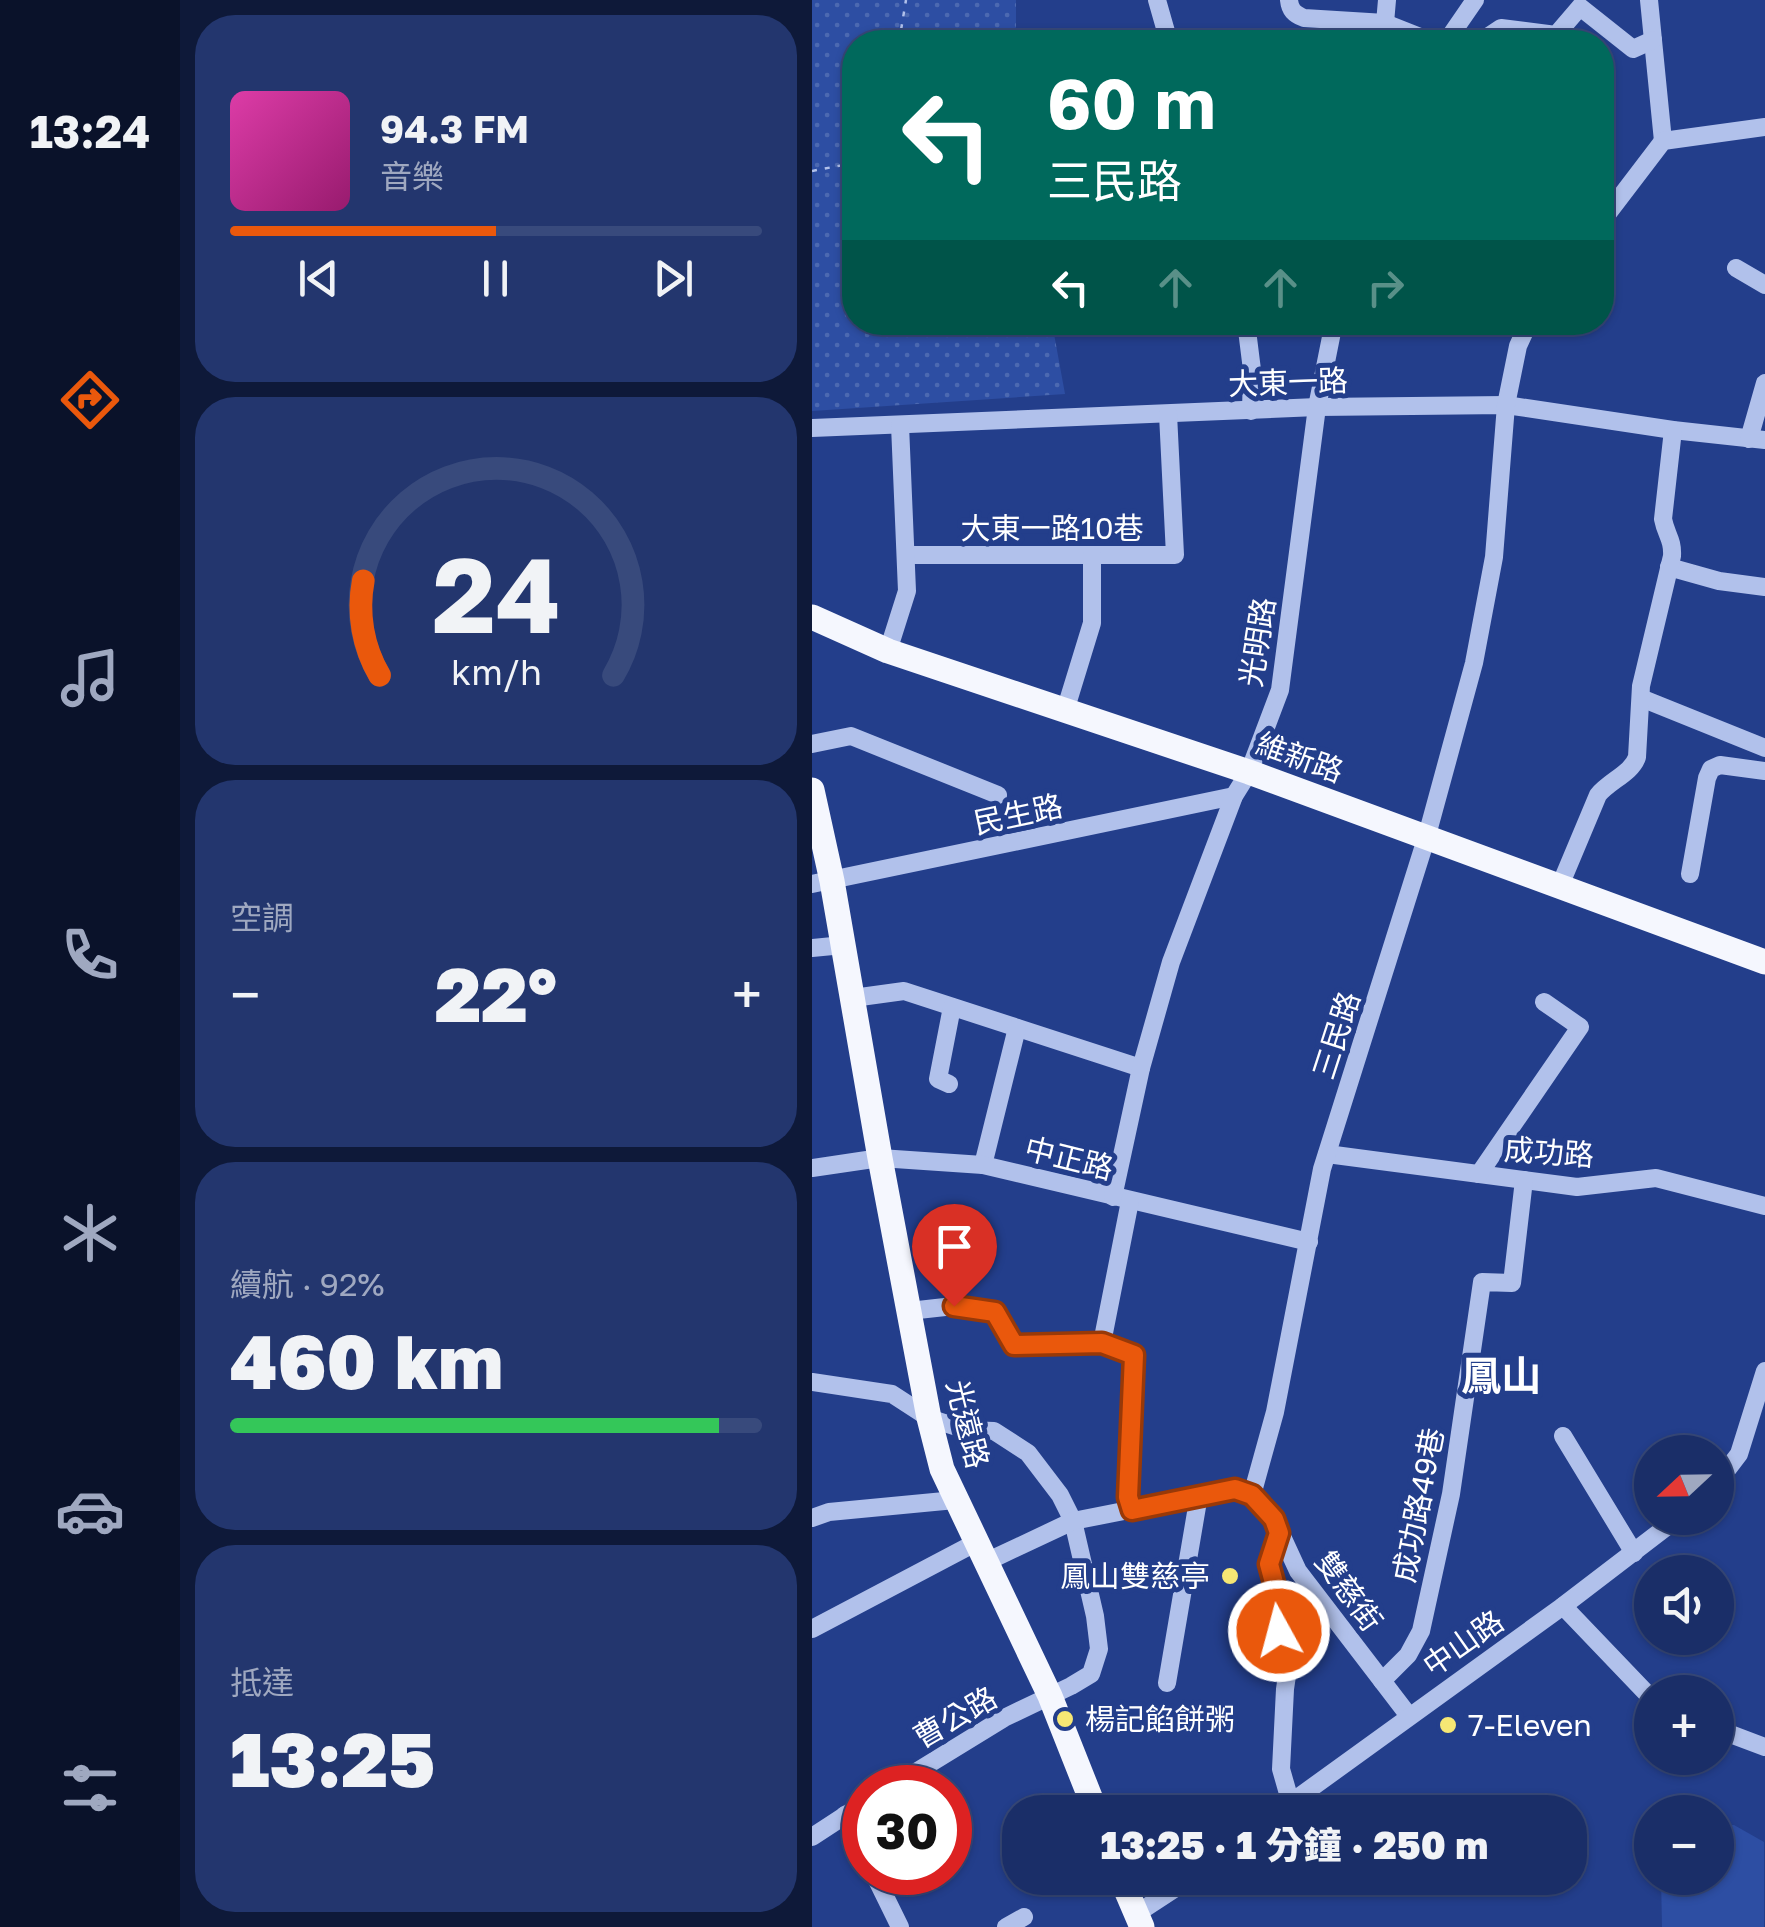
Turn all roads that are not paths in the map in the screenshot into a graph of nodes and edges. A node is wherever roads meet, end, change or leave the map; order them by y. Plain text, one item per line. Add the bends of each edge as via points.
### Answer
1 (1156, 0) edge
2 (1288, 0) edge
3 (1388, 0) edge
4 (1474, 0) edge
5 (1649, 0) edge
6 (1385, 23) junction
7 (1165, 30) edge
8 (1406, 30) edge
9 (1454, 30) edge
10 (1560, 30) edge
11 (1610, 30) edge
12 (1614, 33) edge
13 (1653, 40) junction
14 (1764, 127) edge
15 (1662, 141) junction
16 (1614, 205) edge
17 (1736, 268) dead end
18 (1764, 285) edge
19 (1248, 335) edge
20 (1331, 335) edge
21 (1523, 335) edge
22 (1764, 383) edge
23 (1506, 404) junction
24 (1317, 407) junction
25 (1251, 411) junction
26 (1168, 414) junction
27 (900, 425) junction
28 (812, 428) edge
29 (1673, 430) junction
30 (1757, 440) edge
31 (907, 555) junction
32 (1092, 555) junction
33 (1669, 568) junction
34 (1764, 587) edge
35 (812, 617) edge
36 (888, 651) junction
37 (1641, 698) junction
38 (1065, 711) junction
39 (812, 744) edge
40 (1764, 748) edge
41 (1764, 771) edge
42 (1249, 772) junction
43 (812, 790) edge
44 (998, 795) dead end
45 (1234, 796) junction
46 (1426, 839) junction
47 (1690, 874) dead end
48 (822, 882) edge
49 (1559, 888) junction
50 (843, 944) junction
51 (812, 948) edge
52 (1764, 962) edge
53 (853, 998) junction
54 (1544, 1002) dead end
55 (952, 1007) junction
56 (1017, 1028) junction
57 (1141, 1068) junction
58 (949, 1084) dead end
59 (1327, 1154) junction
60 (880, 1158) junction
61 (983, 1164) junction
62 (812, 1168) edge
63 (1479, 1174) junction
64 (1524, 1180) junction
65 (1122, 1199) junction
66 (1764, 1206) edge
67 (1309, 1242) junction
68 (909, 1312) junction
69 (1102, 1343) junction
70 (1764, 1371) edge
71 (812, 1382) edge
72 (1759, 1402) edge
73 (929, 1418) junction
74 (1563, 1436) dead end
75 (1734, 1461) edge
76 (1199, 1495) junction
77 (1252, 1495) junction
78 (956, 1500) junction
79 (1132, 1510) junction
80 (812, 1518) edge
81 (1074, 1521) junction
82 (1279, 1533) junction
83 (1656, 1535) edge
84 (982, 1552) junction
85 (1634, 1552) junction
86 (1563, 1606) junction
87 (812, 1629) edge
88 (1634, 1679) edge
89 (1382, 1681) junction
90 (1167, 1682) dead end
91 (1050, 1696) junction
92 (1409, 1716) junction
93 (1734, 1736) edge
94 (1764, 1747) edge
95 (927, 1765) edge
96 (1089, 1795) edge
97 (1283, 1795) edge
98 (1302, 1795) edge
99 (842, 1816) edge
100 (812, 1837) edge
101 (884, 1895) edge
102 (1129, 1895) edge
103 (1170, 1895) edge
104 (1024, 1917) dead end
105 (1139, 1920) edge
106 (900, 1927) edge
107 (1006, 1927) edge

1 - 7 street
2 - 6 street via 1304,18
3 - 6 street
4 - 9 street
5 - 13 street
6 - 8 street
10 - 11 street via 1580,6
12 - 13 street via 1634,49
13 - 15 street
14 - 15 street
15 - 16 street
17 - 18 street
19 - 25 street
20 - 24 street, 光明路
21 - 23 street, 三民路
22 - 30 street
23 - 24 street, 大東一路
23 - 29 street, 大東一路
23 - 46 street, 三民路 via 1494,557 1474,662
24 - 25 street, 大東一路
24 - 42 street, 光明路 via 1280,690
25 - 26 street, 大東一路
26 - 27 street, 大東一路
26 - 32 street, 大東一路10巷 via 1175,555
27 - 28 street, 大東一路
27 - 31 street
29 - 30 street, 大東一路
29 - 33 street via 1662,520 1672,545
31 - 32 street, 大東一路10巷
31 - 36 street via 907,591
32 - 38 street via 1092,623
33 - 34 street
33 - 37 street
35 - 36 main road, 維新路
36 - 38 main road, 維新路
37 - 40 street
37 - 49 street via 1636,764 1598,794
38 - 42 main road, 維新路
39 - 44 street via 851,736
41 - 47 street via 1711,768
42 - 45 street, 光明路
42 - 46 main road, 維新路
43 - 48 main road, 光遠路
45 - 48 street, 民生路
45 - 57 street, 光明路 via 1170,962
46 - 49 main road, 維新路
46 - 59 street, 三民路
48 - 50 main road, 光遠路
49 - 52 main road, 維新路
50 - 51 street
50 - 53 main road, 光遠路
53 - 55 street via 904,991
53 - 60 main road, 光遠路
54 - 63 street via 1580,1027
55 - 56 street
55 - 58 street via 938,1080
56 - 57 street
56 - 61 street
57 - 65 street, 光明路
59 - 63 street, 成功路
59 - 67 street, 三民路
60 - 61 street, 中正路
60 - 62 street, 中正路
60 - 68 main road, 光遠路
61 - 65 street, 中正路
63 - 64 street, 成功路
64 - 66 street, 成功路 via 1577,1187 1656,1178
64 - 89 street, 成功路49巷 via 1512,1283 1482,1282 1451,1494 1420,1630
65 - 67 street, 中正路
65 - 69 street, 光明路
67 - 77 street, 三民路
68 - 69 street via 954,1306 995,1312 1014,1345
68 - 73 main road, 光遠路
69 - 79 street via 1134,1355
70 - 72 street
71 - 73 street, 曹公路 via 892,1394
72 - 75 street
73 - 78 main road, 光遠路
73 - 81 street, 曹公路 via 966,1430 994,1430 1028,1453
74 - 85 street
76 - 77 street via 1235,1489
76 - 79 street
76 - 90 street
77 - 82 street, 雙慈街
78 - 80 street
78 - 84 main road, 光遠路
79 - 81 street
81 - 84 street
81 - 91 street, 曹公路 via 1099,1649 1091,1674
82 - 89 street, 雙慈街 via 1298,1571
82 - 97 street via 1269,1564 1288,1669
83 - 85 street, 中山路
84 - 87 street
84 - 91 main road, 光遠路
85 - 86 street, 中山路
86 - 88 street
86 - 92 street, 中山路
89 - 92 street, 雙慈街
91 - 95 street, 曹公路
91 - 96 main road, 光遠路
92 - 98 street, 中山路
93 - 94 street
99 - 100 street
101 - 106 street
102 - 105 main road
103 - 105 street
104 - 107 street

